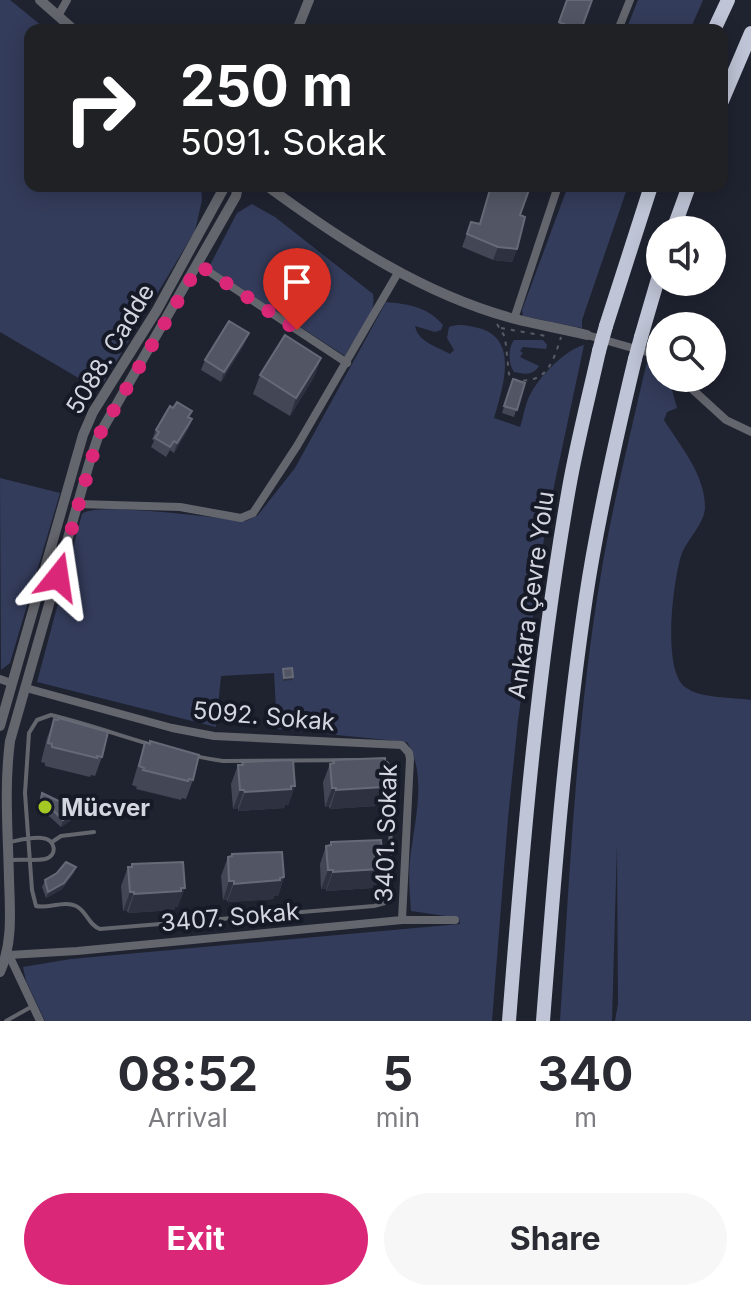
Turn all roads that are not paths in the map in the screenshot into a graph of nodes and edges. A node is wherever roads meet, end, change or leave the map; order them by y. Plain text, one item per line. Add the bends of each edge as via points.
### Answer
1 (40, 0) edge
2 (67, 0) edge
3 (309, 0) edge
4 (630, 0) edge
5 (728, 0) edge
6 (58, 16) junction
7 (67, 24) edge
8 (299, 24) edge
9 (620, 24) edge
10 (717, 24) edge
11 (751, 33) edge
12 (728, 87) edge
13 (222, 192) edge
14 (237, 192) edge
15 (276, 192) edge
16 (556, 192) edge
17 (649, 192) edge
18 (687, 192) edge
19 (678, 216) edge
20 (199, 265) junction
21 (399, 271) junction
22 (653, 296) edge
23 (514, 319) junction
24 (587, 335) joint
25 (646, 353) edge
26 (347, 363) junction
27 (695, 392) edge
28 (751, 432) edge
29 (78, 504) junction
30 (5, 681) edge
31 (26, 688) junction
32 (0, 726) edge
33 (406, 748) joint
34 (94, 832) dead end
35 (29, 839) junction
36 (8, 842) junction
37 (52, 842) junction
38 (30, 859) junction
39 (9, 860) junction
40 (402, 920) junction
41 (455, 920) dead end
42 (5, 952) edge
43 (0, 972) edge
44 (33, 1006) junction
45 (6, 1021) edge
46 (40, 1021) edge
47 (509, 1021) edge
48 (543, 1021) edge

1 - 6 street
2 - 6 street
3 - 8 street
4 - 9 street
5 - 10 highway
6 - 7 street
11 - 12 highway
13 - 30 street, 5088. Cadde via 88,423
14 - 20 street, 5088. Cadde
15 - 21 street
16 - 23 street
17 - 47 highway, Ankara Çevre Yolu, bridge via 599,351 570,483 529,774
18 - 19 highway
20 - 26 street
20 - 29 street, 5088. Cadde via 98,437
21 - 23 street
21 - 26 street
22 - 48 highway, bridge via 603,497 586,596 562,784
23 - 24 street
24 - 25 street
26 - 29 street via 249,515
27 - 28 street via 726,420
29 - 31 street, 5088. Cadde
30 - 32 street, 5088. Cadde
31 - 33 street, 5092. Sokak via 214,736
31 - 36 street, 5088. Cadde via 7,760
33 - 40 street, 3401. Sokak via 410,759
34 - 37 lane
35 - 36 lane
35 - 37 lane
35 - 38 lane
35 - 38 lane via 29,733 42,717 51,715 203,758 369,760 387,763 392,775 389,897 374,906 100,929 73,904 36,906
36 - 39 street, 5088. Cadde
37 - 38 lane via 50,857
38 - 39 lane
39 - 42 street, 5088. Cadde
40 - 41 street, 3407. Sokak
40 - 42 street, 3407. Sokak via 77,951
42 - 43 street, 5088. Cadde
42 - 44 street
44 - 45 lane
44 - 46 street

